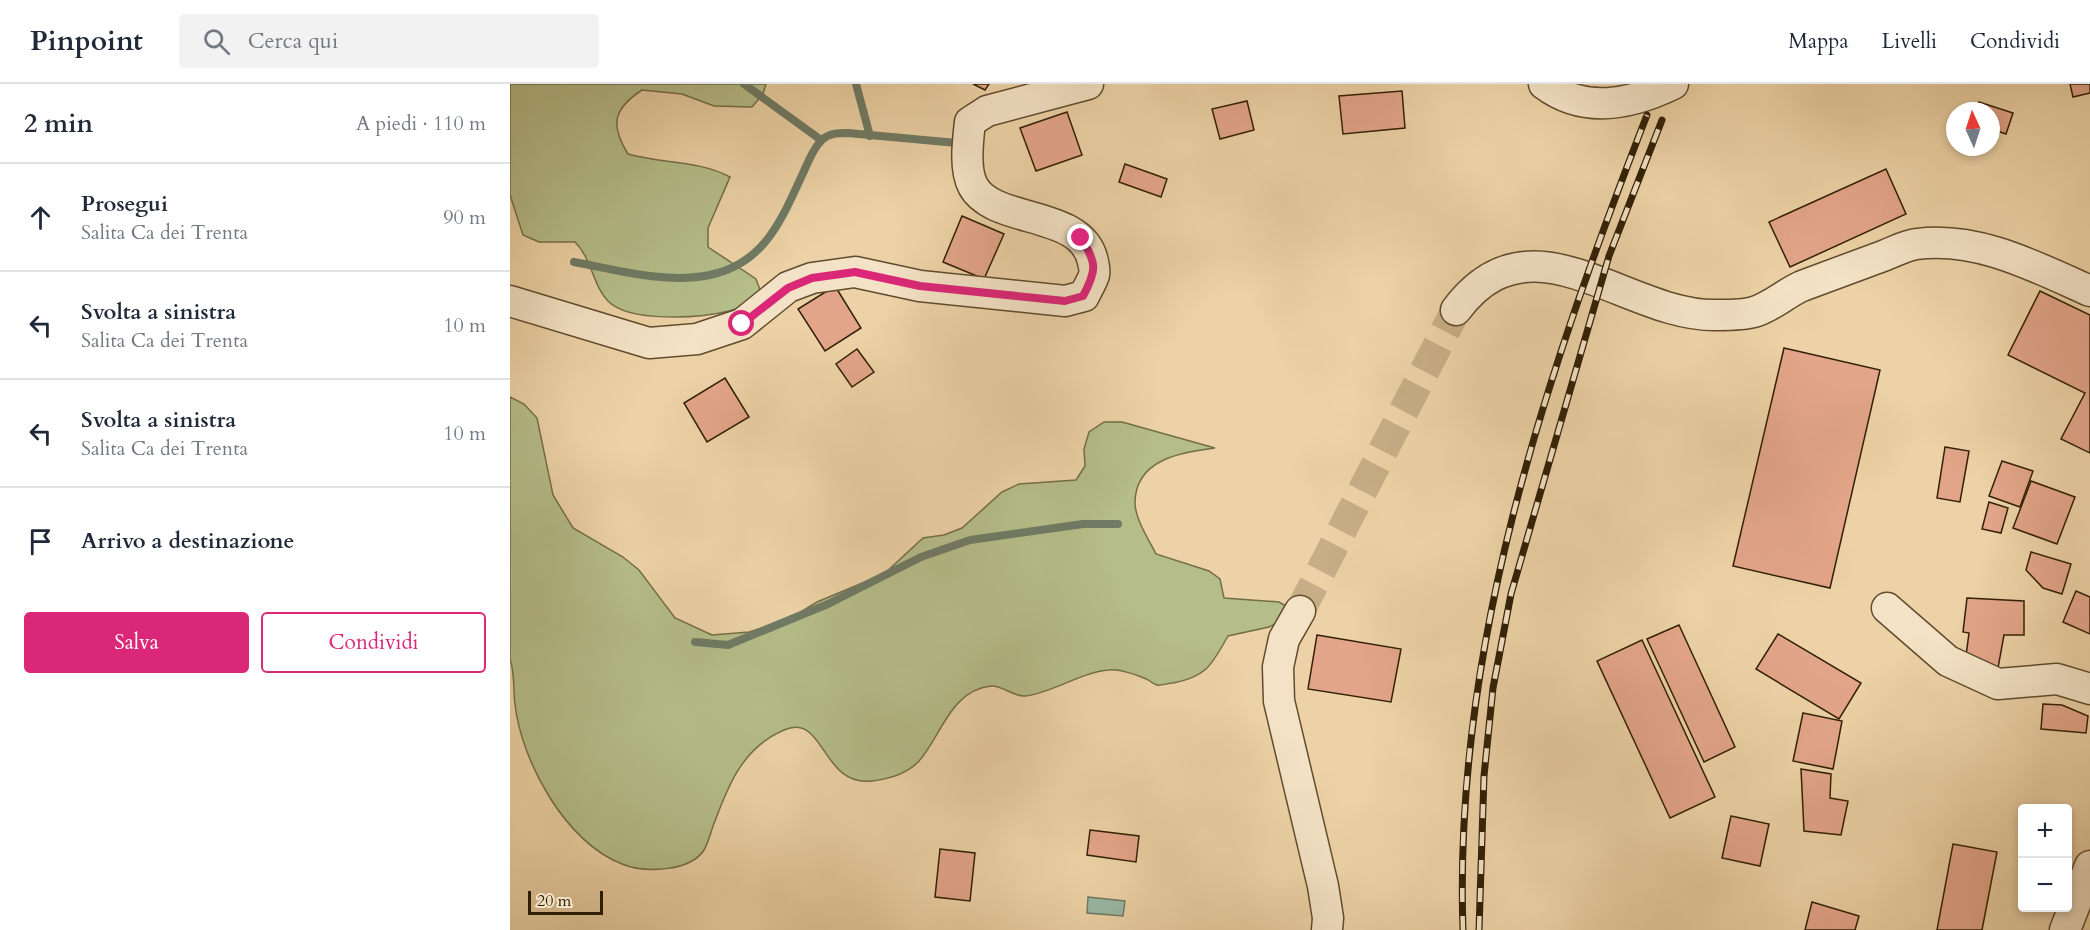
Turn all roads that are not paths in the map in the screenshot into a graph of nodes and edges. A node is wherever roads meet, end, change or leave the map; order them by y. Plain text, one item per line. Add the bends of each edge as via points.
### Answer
1 (1088, 84) edge
2 (1544, 84) edge
3 (1673, 84) edge
4 (2090, 291) edge
5 (510, 301) edge
6 (1456, 310) tunnel mouth
7 (1887, 608) dead end
8 (1300, 610) tunnel mouth
9 (2090, 689) edge
10 (2090, 866) edge
11 (1326, 930) edge
12 (2065, 930) edge

1 - 5 street via 987,111 970,122 967,150 973,186 988,201 1081,238 1095,273 1083,296 1065,301 920,286 855,272 812,278 788,288 742,324 697,339 649,343
2 - 3 street via 1576,102 1606,104 1655,93
4 - 6 street via 1983,247 1950,242 1915,244 1797,288 1754,312 1692,313 1571,271 1542,267 1512,268 1485,279
7 - 9 street via 1948,662 1998,684 2057,679
8 - 11 street via 1282,649 1279,701 1323,886
10 - 12 street

